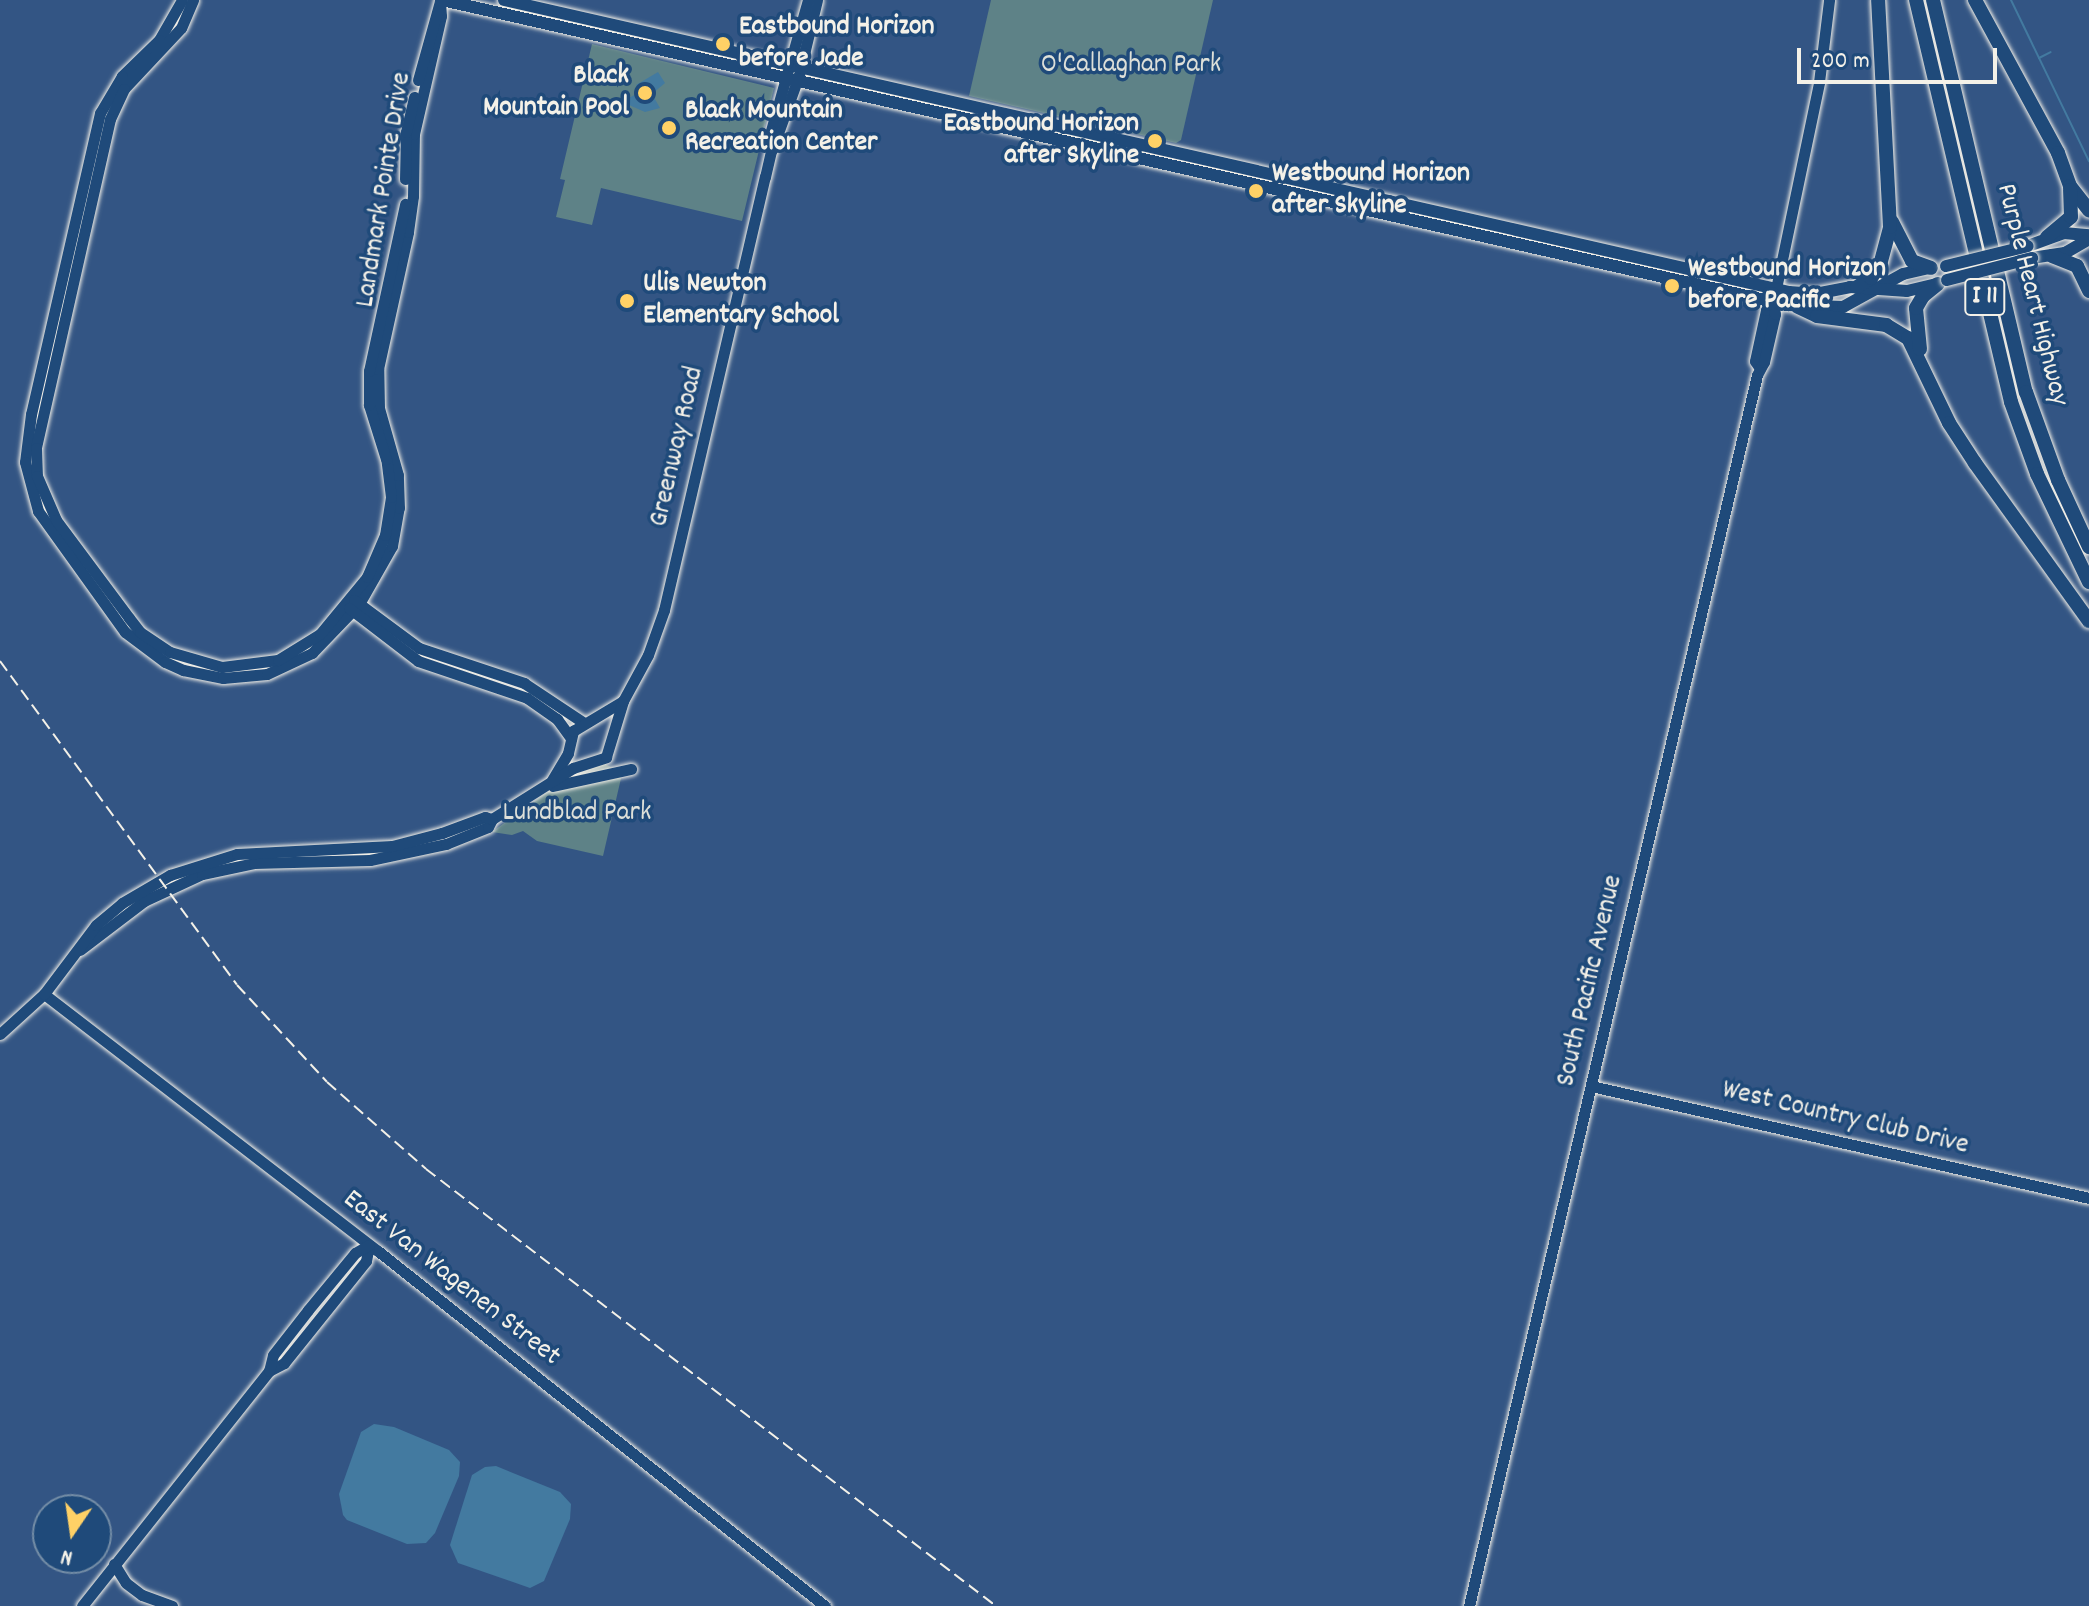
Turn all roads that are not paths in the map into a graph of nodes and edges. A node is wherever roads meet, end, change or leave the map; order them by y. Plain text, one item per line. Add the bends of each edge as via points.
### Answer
1 (182, 0) edge
2 (193, 0) edge
3 (441, 0) edge
4 (504, 0) edge
5 (808, 0) edge
6 (817, 0) edge
7 (1829, 0) edge
8 (1878, 0) edge
9 (1916, 0) edge
10 (1933, 0) edge
11 (1975, 0) edge
12 (795, 74) junction
13 (988, 124) junction
14 (1068, 129) junction
15 (1184, 169) junction
16 (1266, 173) junction
17 (2070, 186) junction
18 (2089, 210) edge
19 (1891, 218) junction
20 (2047, 237) junction
21 (2089, 237) edge
22 (2030, 252) junction
23 (2052, 256) junction
24 (1938, 267) junction
25 (1943, 282) junction
26 (1857, 287) junction
27 (1776, 288) junction
28 (1878, 289) junction
29 (2089, 291) edge
30 (1773, 303) junction
31 (1798, 307) junction
32 (1922, 360) junction
33 (2089, 547) edge
34 (2089, 582) edge
35 (352, 605) junction
36 (2089, 621) edge
37 (623, 701) junction
38 (588, 722) junction
39 (611, 738) junction
40 (570, 740) junction
41 (587, 764) junction
42 (631, 769) dead end
43 (552, 780) junction
44 (541, 788) junction
45 (44, 994) junction
46 (0, 1034) edge
47 (1591, 1086) junction
48 (2089, 1198) edge
49 (369, 1245) junction
50 (114, 1564) junction
51 (82, 1606) edge
52 (172, 1606) edge
53 (825, 1606) edge
54 (1469, 1606) edge

1 - 35 street, Landmark Pointe Drive via 159,40 122,76 100,113 29,425 29,485 46,523 125,632 149,653 183,670 223,678 267,674 312,653
2 - 35 street, Landmark Pointe Drive via 181,28 124,89 110,119 37,436 37,476 56,520 129,618 152,641 186,659 234,668 278,660 308,644
3 - 12 main road
3 - 35 street, Landmark Pointe Drive via 414,134 408,232 378,369 379,408 398,475 399,508 388,555
4 - 12 main road
5 - 12 street, Greenway Road
6 - 12 street, Greenway Road
7 - 27 street, South Pacific Avenue via 1819,82
8 - 19 highway
9 - 34 highway, Purple Heart Highway / I 11 via 2011,402 2061,530
10 - 33 highway, Purple Heart Highway / I 11 via 2026,392
11 - 17 highway via 2058,153
12 - 13 main road
12 - 14 main road
12 - 37 street, Greenway Road via 770,134 771,150 664,610
13 - 14 main road via 992,120 1045,131
13 - 15 main road
14 - 16 main road
15 - 16 main road via 1195,165
15 - 30 main road
16 - 27 main road
17 - 18 highway
17 - 20 highway via 2071,217
19 - 24 highway via 1912,261
19 - 26 highway via 1880,265
20 - 21 main road
20 - 22 main road
21 - 23 main road
22 - 23 main road
22 - 24 main road, bridge
22 - 25 main road, bridge
23 - 29 highway via 2077,266
24 - 28 main road via 1903,274
25 - 28 main road via 1907,291
25 - 32 highway via 1923,296 1915,312
26 - 27 main road via 1810,294
26 - 28 main road
27 - 30 street, South Pacific Avenue
28 - 31 main road via 1843,307
30 - 31 main road
30 - 47 street, South Pacific Avenue via 1766,310 1755,361 1759,367
31 - 32 highway via 1817,316 1893,327 1908,338
32 - 36 highway via 1949,423
35 - 38 street via 419,648 524,683
35 - 40 street via 418,661 527,698 557,719
37 - 38 street, Greenway Road
37 - 39 street, Greenway Road
38 - 39 street via 604,726
38 - 40 street
39 - 41 street via 606,757
40 - 41 street via 575,757
40 - 43 street
41 - 43 street
42 - 44 street
43 - 44 street
44 - 45 street via 492,819 488,827 402,855 254,863 202,874 144,901 80,950
45 - 46 street
45 - 49 street, East Van Wagenen Street
47 - 48 street, West Country Club Drive
47 - 54 street, South Pacific Avenue
49 - 50 street via 355,1253 308,1310 273,1355 269,1371
49 - 53 street, East Van Wagenen Street
50 - 51 street
50 - 52 street via 142,1595

